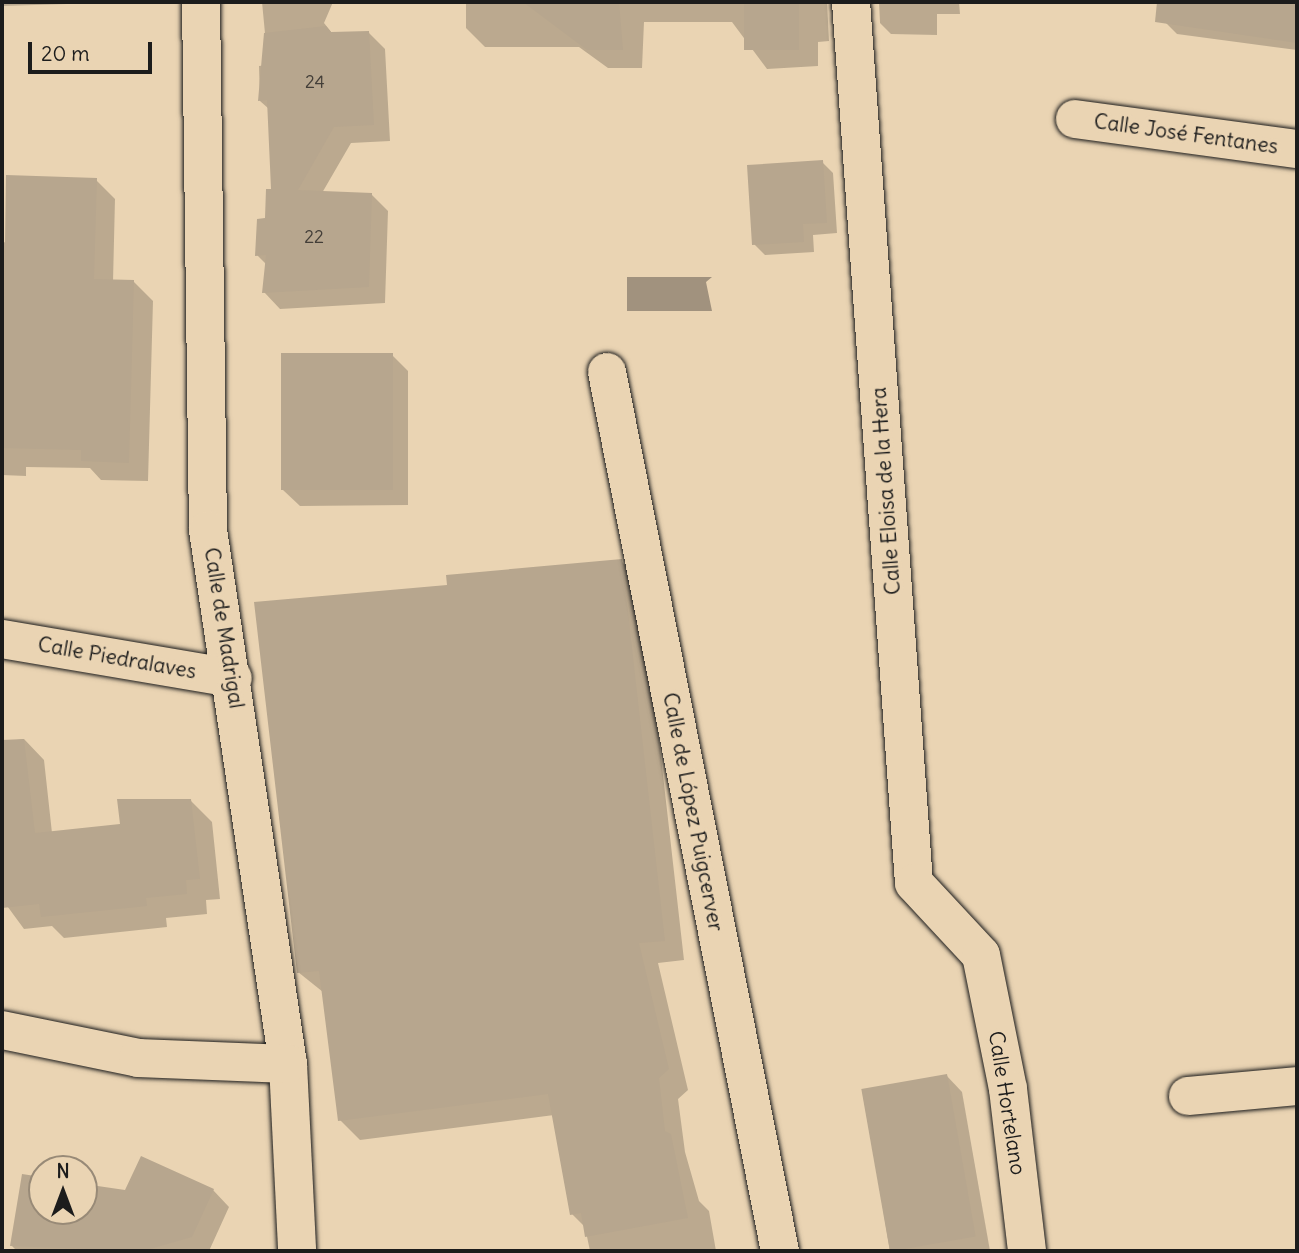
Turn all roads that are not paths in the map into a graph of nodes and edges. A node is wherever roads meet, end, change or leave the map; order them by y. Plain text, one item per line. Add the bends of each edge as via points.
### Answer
1 (201, 2) edge
2 (850, 2) edge
3 (1075, 119) dead end
4 (1297, 149) edge
5 (607, 372) dead end
6 (2, 639) edge
7 (233, 678) junction
8 (981, 955) joint
9 (2, 1030) edge
10 (288, 1064) junction
11 (1297, 1086) edge
12 (1188, 1096) dead end
13 (297, 1251) edge
14 (780, 1251) edge
15 (1027, 1251) edge

1 - 7 street, Calle de Madrigal via 208,530
2 - 8 street, Calle Eloisa de la Hera via 914,883
3 - 4 street, Calle José Fentanes
5 - 14 street, Calle de López Puigcerver
6 - 7 street, Calle Piedralaves
7 - 10 street, Calle de Madrigal
8 - 15 street, Calle Hortelano via 1008,1089
9 - 10 street via 138,1058
10 - 13 street, Calle de Madrigal
11 - 12 street

